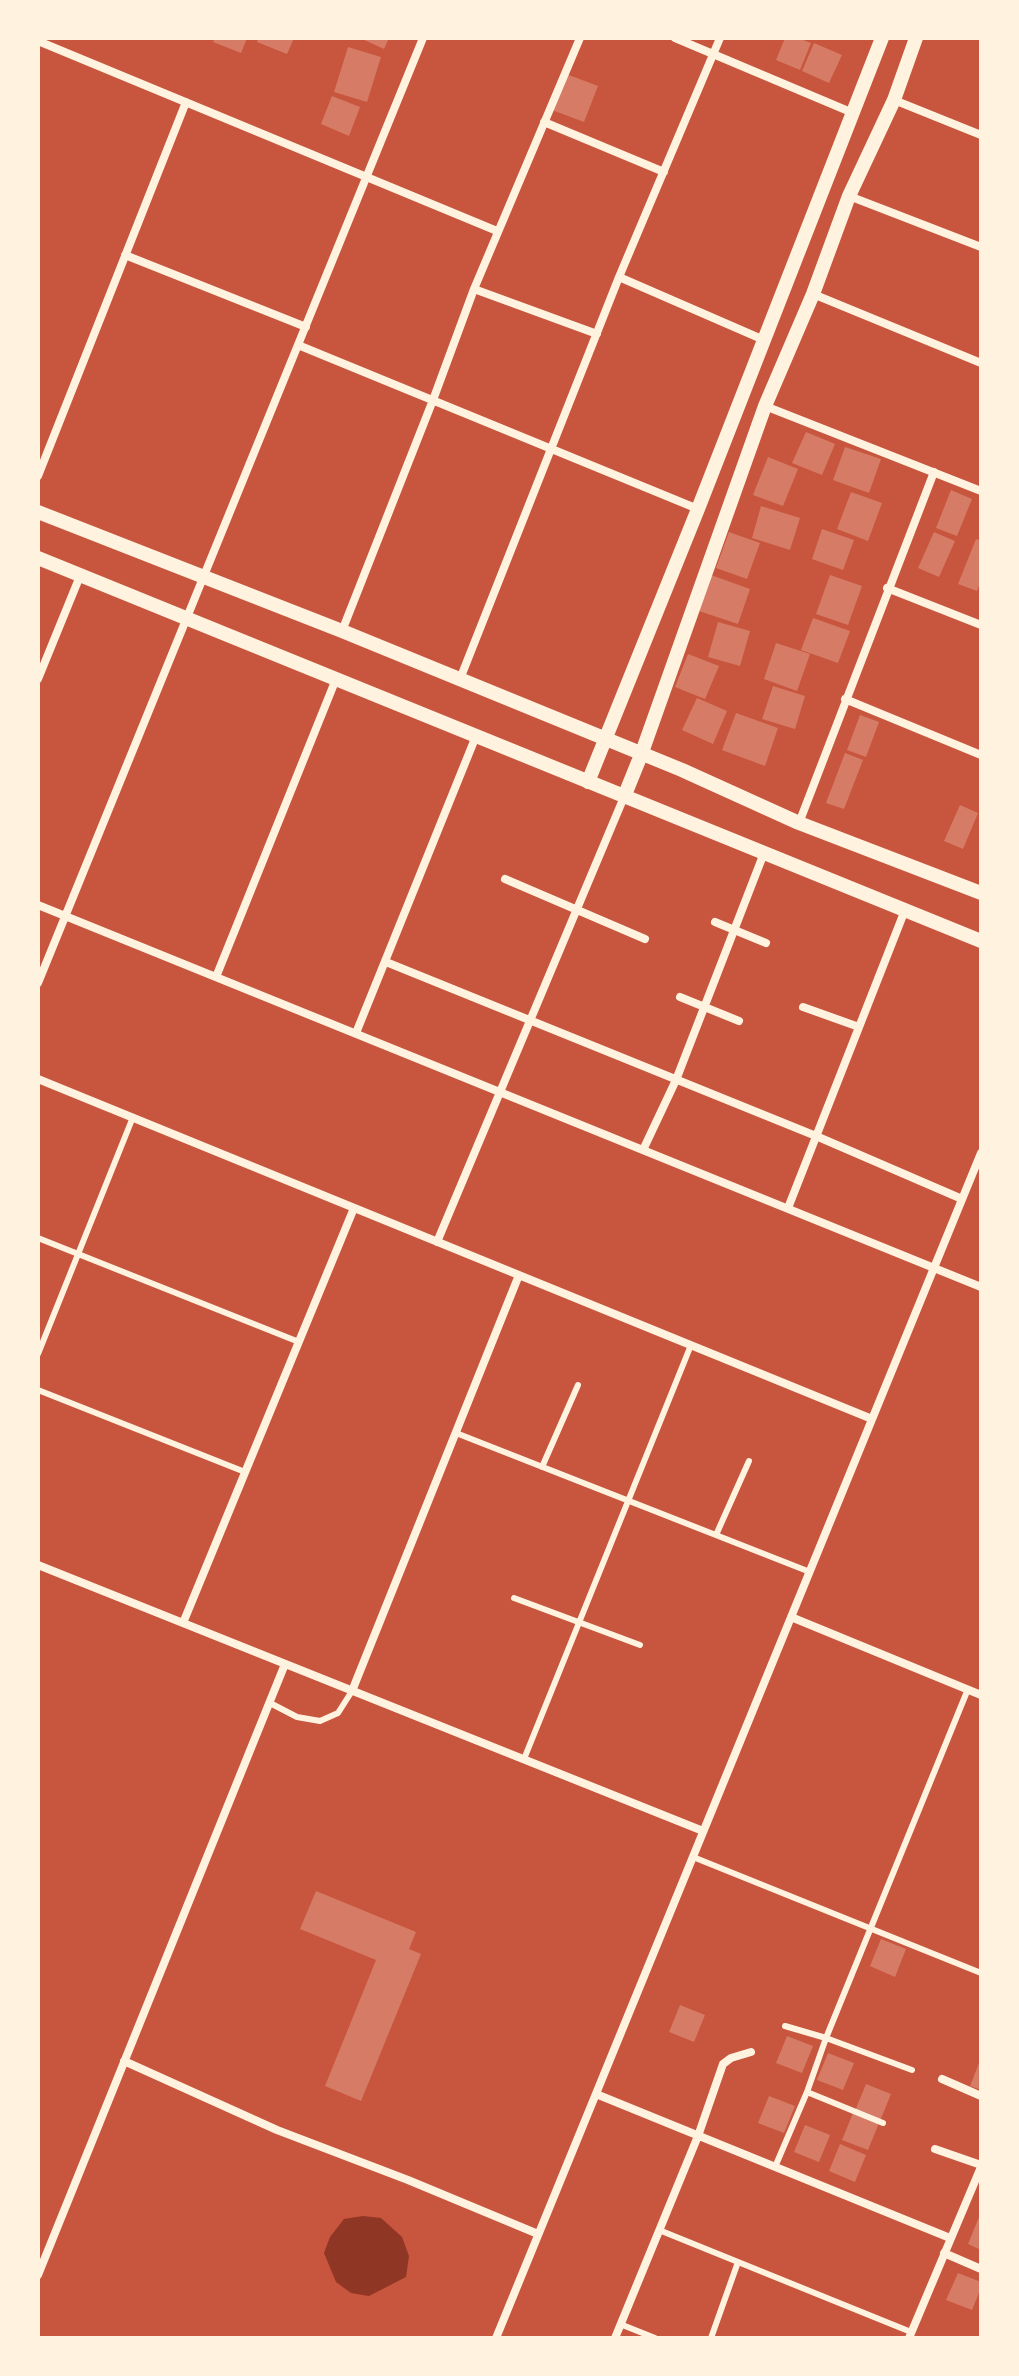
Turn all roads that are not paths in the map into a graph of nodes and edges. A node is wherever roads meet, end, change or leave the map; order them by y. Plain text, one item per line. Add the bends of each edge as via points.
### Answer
1 (423, 38) edge
2 (580, 38) edge
3 (675, 38) edge
4 (720, 38) edge
5 (882, 38) edge
6 (916, 38) edge
7 (38, 41) edge
8 (713, 54) junction
9 (894, 100) junction
10 (186, 102) junction
11 (853, 113) junction
12 (544, 122) junction
13 (981, 135) edge
14 (664, 172) junction
15 (366, 178) junction
16 (849, 196) junction
17 (497, 231) junction
18 (981, 247) edge
19 (125, 255) junction
20 (619, 277) junction
21 (474, 289) junction
22 (813, 294) junction
23 (306, 327) junction
24 (597, 334) junction
25 (764, 340) junction
26 (298, 345) junction
27 (981, 363) edge
28 (433, 400) junction
29 (765, 406) junction
30 (553, 448) junction
31 (934, 472) junction
32 (38, 476) edge
33 (981, 491) edge
34 (698, 509) junction
35 (38, 512) edge
36 (38, 558) edge
37 (80, 576) junction
38 (205, 577) junction
39 (887, 588) junction
40 (186, 618) junction
41 (981, 625) edge
42 (342, 631) junction
43 (38, 679) edge
44 (336, 679) junction
45 (460, 679) junction
46 (845, 699) junction
47 (476, 736) junction
48 (606, 740) junction
49 (641, 755) junction
50 (981, 755) edge
51 (588, 782) junction
52 (624, 797) junction
53 (799, 823) junction
54 (764, 853) junction
55 (505, 879) dead end
56 (981, 893) edge
57 (38, 905) edge
58 (576, 909) junction
59 (905, 910) junction
60 (65, 916) junction
61 (715, 922) dead end
62 (734, 929) junction
63 (645, 939) dead end
64 (981, 941) edge
65 (766, 943) dead end
66 (386, 962) junction
67 (216, 977) junction
68 (38, 983) edge
69 (680, 997) dead end
70 (704, 1007) junction
71 (803, 1007) dead end
72 (530, 1021) junction
73 (739, 1021) dead end
74 (859, 1027) junction
75 (356, 1033) junction
76 (38, 1079) edge
77 (676, 1080) junction
78 (500, 1092) junction
79 (133, 1117) junction
80 (816, 1136) junction
81 (643, 1150) junction
82 (981, 1153) edge
83 (962, 1199) junction
84 (354, 1208) junction
85 (788, 1208) junction
86 (38, 1238) edge
87 (437, 1242) junction
88 (78, 1254) junction
89 (934, 1268) junction
90 (519, 1275) junction
91 (981, 1287) edge
92 (299, 1342) junction
93 (691, 1345) junction
94 (38, 1354) edge
95 (578, 1385) dead end
96 (38, 1390) edge
97 (872, 1419) junction
98 (456, 1433) junction
99 (749, 1461) dead end
100 (542, 1467) junction
101 (245, 1472) junction
102 (628, 1501) junction
103 (716, 1535) junction
104 (38, 1565) edge
105 (810, 1572) junction
106 (514, 1598) dead end
107 (791, 1617) junction
108 (579, 1622) junction
109 (183, 1623) junction
110 (640, 1645) dead end
111 (285, 1664) junction
112 (968, 1689) junction
113 (352, 1691) junction
114 (981, 1695) edge
115 (270, 1703) junction
116 (524, 1759) junction
117 (703, 1831) junction
118 (693, 1857) junction
119 (871, 1929) junction
120 (981, 1973) edge
121 (785, 2026) dead end
122 (826, 2038) junction
123 (751, 2052) dead end
124 (124, 2061) junction
125 (912, 2070) dead end
126 (942, 2079) dead end
127 (807, 2092) junction
128 (596, 2094) junction
129 (981, 2096) edge
130 (883, 2123) dead end
131 (698, 2136) junction
132 (935, 2149) dead end
133 (981, 2166) edge
134 (775, 2167) junction
135 (659, 2230) junction
136 (538, 2234) junction
137 (950, 2238) junction
138 (944, 2253) junction
139 (738, 2262) junction
140 (981, 2269) edge
141 (38, 2275) edge
142 (620, 2324) junction
143 (910, 2335) edge
144 (496, 2338) edge
145 (615, 2338) edge
146 (655, 2338) edge
147 (711, 2338) edge

1 - 15 street
2 - 12 street
3 - 8 street
4 - 8 street
5 - 11 street
6 - 9 street
7 - 10 street
8 - 11 street
8 - 14 street
9 - 13 street
9 - 16 street
10 - 15 street
10 - 19 street
11 - 25 street
12 - 14 street
12 - 17 street
14 - 20 street
15 - 17 street
15 - 23 street
16 - 18 street
16 - 22 street
17 - 21 street
19 - 23 street
19 - 32 street
20 - 24 street
20 - 25 street
21 - 24 street
21 - 28 street
22 - 27 street
22 - 29 street
23 - 26 street
24 - 30 street
25 - 34 street
26 - 28 street
26 - 38 street
28 - 30 street
28 - 42 street
29 - 31 street
29 - 49 street
30 - 34 street
30 - 45 street
31 - 33 street
31 - 39 street
34 - 48 street
35 - 38 street
36 - 37 street
37 - 40 street
37 - 43 street
38 - 40 street
38 - 42 street
39 - 41 street
39 - 46 street
40 - 44 street
40 - 60 street
42 - 45 street
44 - 47 street
44 - 67 street
45 - 48 street
46 - 50 street
46 - 53 street
47 - 51 street
47 - 66 street
48 - 49 street
48 - 51 street
49 - 52 street
49 - 53 street
51 - 52 street
52 - 54 street
52 - 58 street
53 - 56 street
54 - 59 street
54 - 62 street
55 - 58 street
57 - 60 street
58 - 63 street
58 - 72 street
59 - 64 street
59 - 74 street
60 - 67 street
60 - 68 street
61 - 62 street
62 - 65 street
62 - 70 street
66 - 72 street
66 - 75 street
67 - 75 street
69 - 70 street
70 - 73 street
70 - 77 street
71 - 74 street
72 - 77 street
72 - 78 street
74 - 80 street
75 - 78 street
76 - 79 street
77 - 80 street
77 - 81 street
78 - 81 street
78 - 87 street
79 - 84 street
79 - 88 lane
80 - 83 street
80 - 85 street
81 - 85 street
82 - 83 street
83 - 89 street
84 - 87 street
84 - 92 street
85 - 89 street
86 - 88 lane
87 - 90 street
88 - 92 lane
88 - 94 lane
89 - 91 street
89 - 97 street
90 - 93 street
90 - 98 street
92 - 101 street
93 - 97 street
93 - 102 lane
95 - 100 lane
96 - 101 lane
97 - 105 street
98 - 100 lane
98 - 113 street
99 - 103 lane
100 - 102 lane
101 - 109 street
102 - 103 lane
102 - 108 lane
103 - 105 lane
104 - 109 street
105 - 107 street
106 - 108 lane
107 - 112 street
107 - 117 street
108 - 110 lane
108 - 116 lane
109 - 111 street
111 - 113 street
111 - 115 street
112 - 114 street
112 - 119 lane
113 - 115 lane via 338,1713 320,1721 297,1717
113 - 116 street
115 - 124 street
116 - 117 street
117 - 118 street
118 - 119 lane
118 - 128 street
119 - 120 lane
119 - 122 lane
121 - 122 lane
122 - 125 lane
122 - 127 lane
123 - 131 street via 723,2064
124 - 136 street via 277,2130
124 - 141 street
126 - 129 street
127 - 130 lane
127 - 134 lane
128 - 131 street
128 - 136 street
131 - 134 street
131 - 135 street
132 - 133 street
133 - 137 street
134 - 137 street
135 - 139 lane
135 - 142 street
136 - 144 street
137 - 138 street
138 - 140 street
138 - 143 street
139 - 143 lane
139 - 147 lane
142 - 145 street
142 - 146 lane

